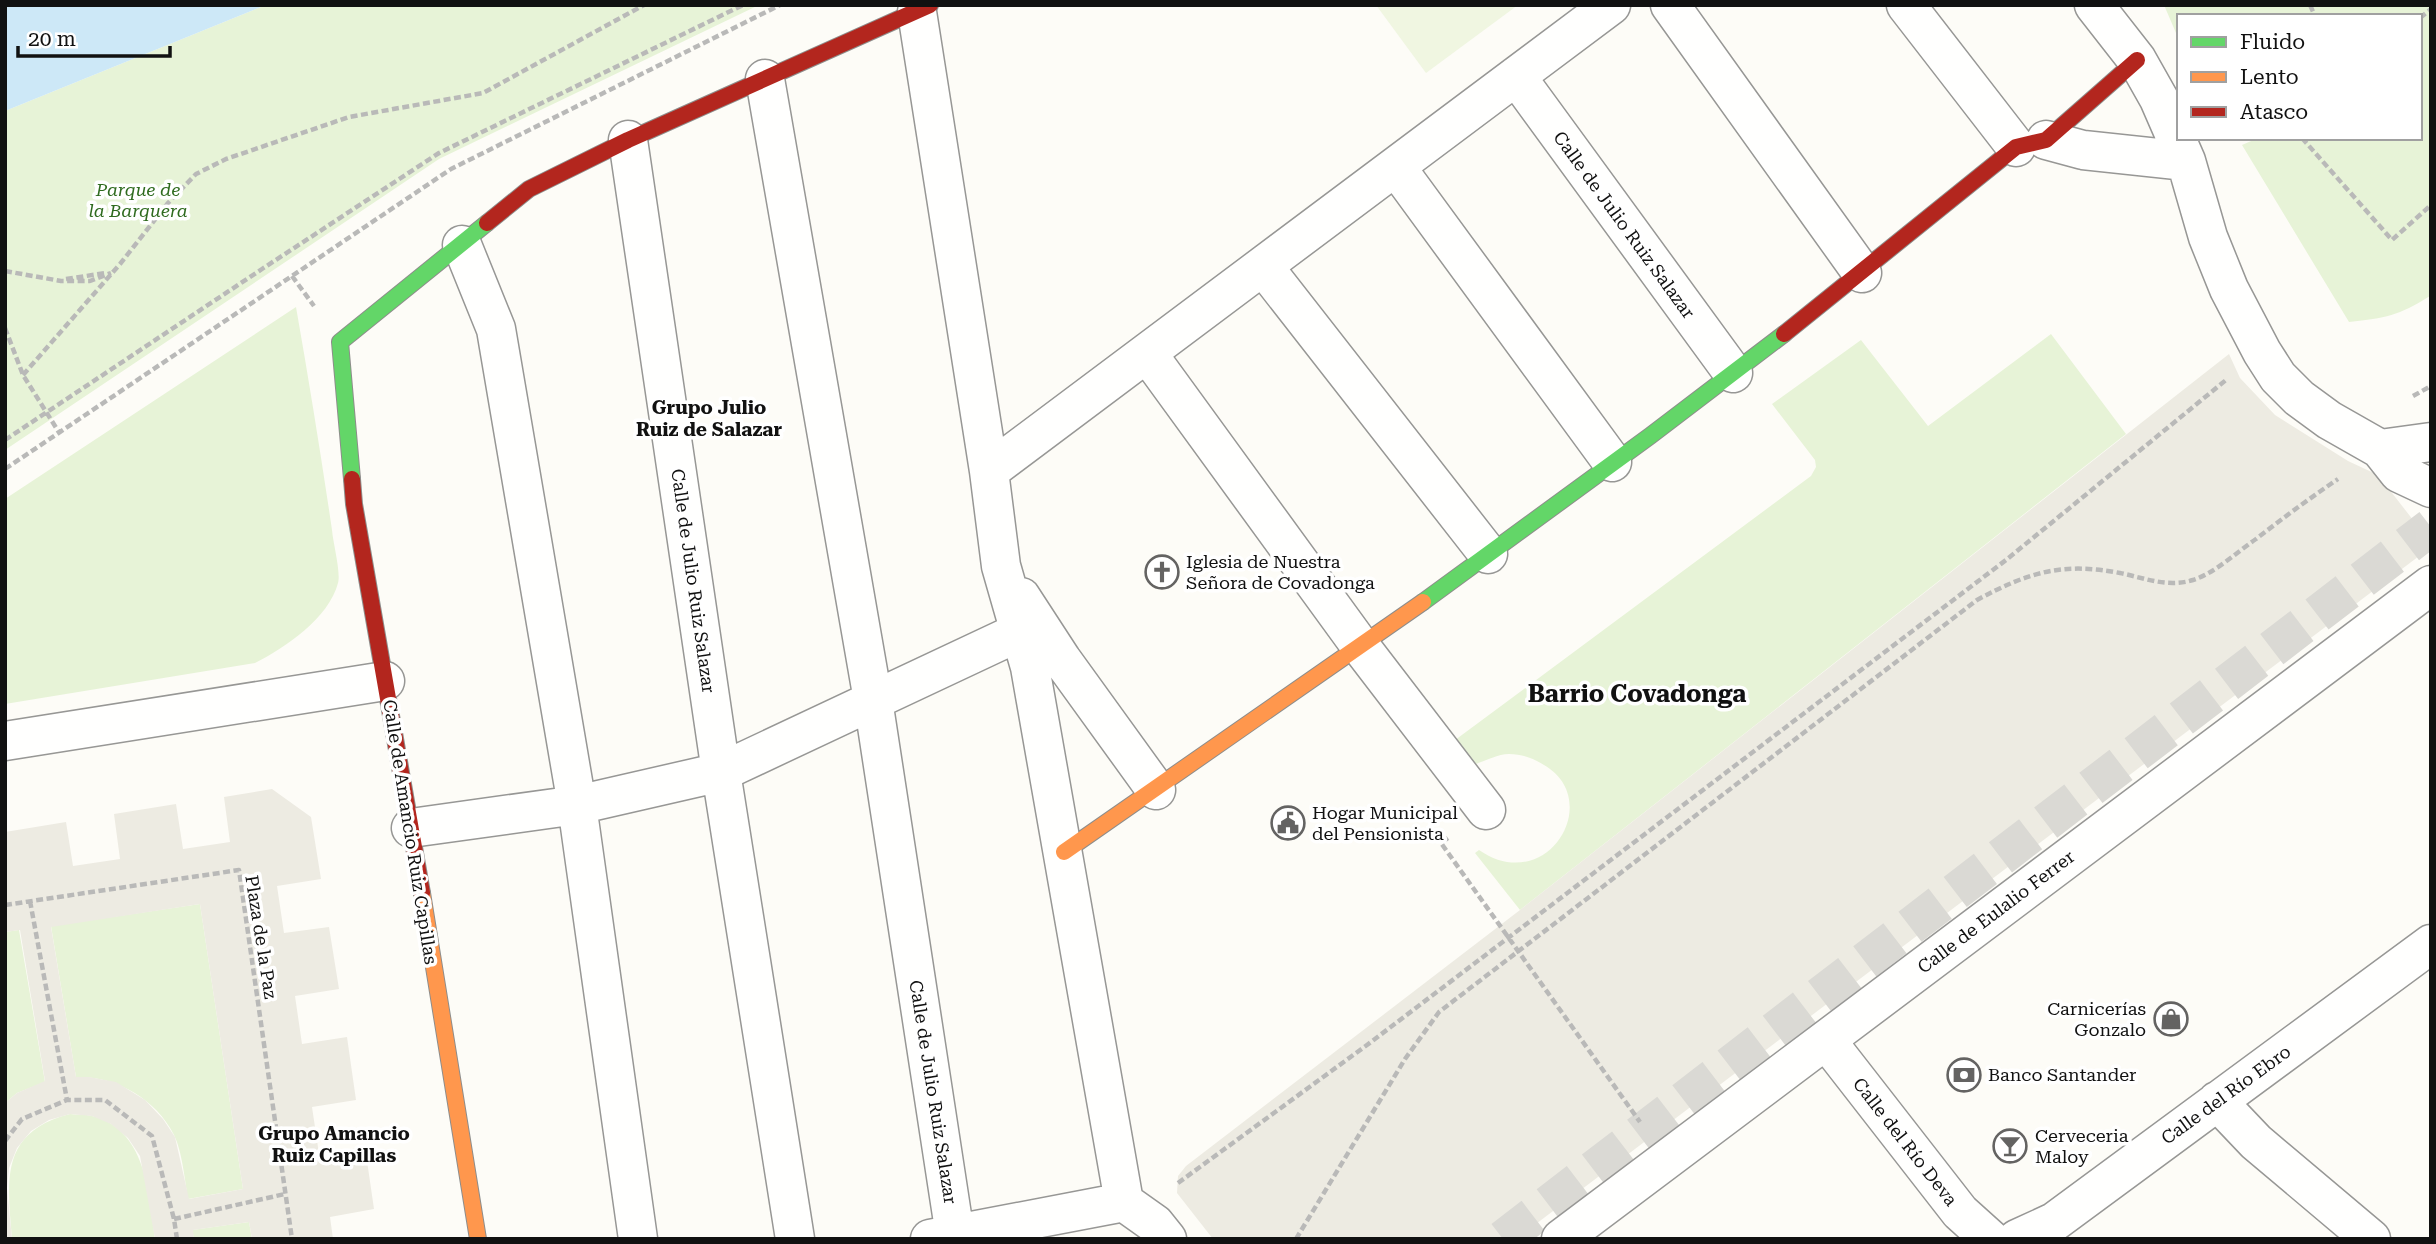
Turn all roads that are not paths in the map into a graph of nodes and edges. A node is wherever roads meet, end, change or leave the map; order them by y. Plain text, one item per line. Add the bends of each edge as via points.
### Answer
1 (1611, 5) edge
2 (1670, 5) edge
3 (1906, 5) edge
4 (2094, 5) edge
5 (923, 8) edge
6 (2137, 60) junction
7 (1516, 76) junction
8 (765, 79) junction
9 (628, 140) junction
10 (2031, 144) junction
11 (2186, 162) junction
12 (1396, 167) junction
13 (462, 246) junction
14 (1263, 266) junction
15 (1862, 273) junction
16 (1147, 353) junction
17 (1733, 373) junction
18 (2431, 442) edge
19 (2380, 449) junction
20 (1612, 462) junction
21 (989, 471) junction
22 (2431, 488) edge
23 (1488, 554) junction
24 (1001, 566) junction
25 (2431, 585) edge
26 (1019, 632) junction
27 (1361, 647) junction
28 (385, 681) junction
29 (873, 700) junction
30 (5, 741) edge
31 (721, 772) junction
32 (1156, 790) junction
33 (577, 805) junction
34 (1486, 810) road end
35 (411, 828) junction
36 (1064, 852) junction
37 (2425, 959) edge
38 (1826, 1040) junction
39 (2217, 1101) junction
40 (1124, 1202) junction
41 (942, 1237) edge
42 (478, 1239) edge
43 (638, 1239) edge
44 (795, 1239) edge
45 (1167, 1239) edge
46 (1561, 1239) edge
47 (1990, 1239) edge
48 (2017, 1239) edge
49 (2371, 1239) edge

1 - 7 street
2 - 15 street
3 - 10 street
4 - 6 street
5 - 8 street
5 - 21 street
6 - 10 street
6 - 11 street
7 - 12 street
7 - 17 street, Calle de Julio Ruiz Salazar
8 - 9 street
8 - 29 street, Calle de Julio Ruiz Salazar
9 - 13 street via 529,189
9 - 31 street, Calle de Julio Ruiz Salazar
10 - 11 street
10 - 15 street
11 - 19 street via 2229,289 2278,377 2329,420
12 - 14 street
12 - 20 street
13 - 28 street via 340,342 354,505
13 - 33 street via 496,329
14 - 16 street
14 - 23 street
15 - 17 street
16 - 21 street
16 - 27 street
17 - 20 street
18 - 19 street
19 - 22 street via 2399,473
20 - 23 street
21 - 24 street
23 - 27 street
24 - 26 street
24 - 32 street
25 - 38 street, Calle de Eulalio Ferrer
26 - 29 street
26 - 36 street via 1030,667
27 - 32 street
27 - 34 street
28 - 30 street, Calle de Amancio Ruiz Capillas
28 - 35 street, Calle de Amancio Ruiz Capillas
29 - 31 street
29 - 41 street, Calle de Julio Ruiz Salazar
31 - 33 street
31 - 44 street, Calle de Julio Ruiz Salazar
32 - 36 street
33 - 35 street
33 - 43 street
35 - 42 street, Calle de Amancio Ruiz Capillas
36 - 40 street
37 - 39 street, Calle del Río Ebro
38 - 46 street, Calle de Eulalio Ferrer
38 - 47 street, Calle del Río Deva via 1960,1212
39 - 48 street, Calle del Río Ebro via 2054,1222
39 - 49 street via 2256,1142
40 - 41 street, Calle de Julio Ruiz Salazar
40 - 45 street via 1155,1224

